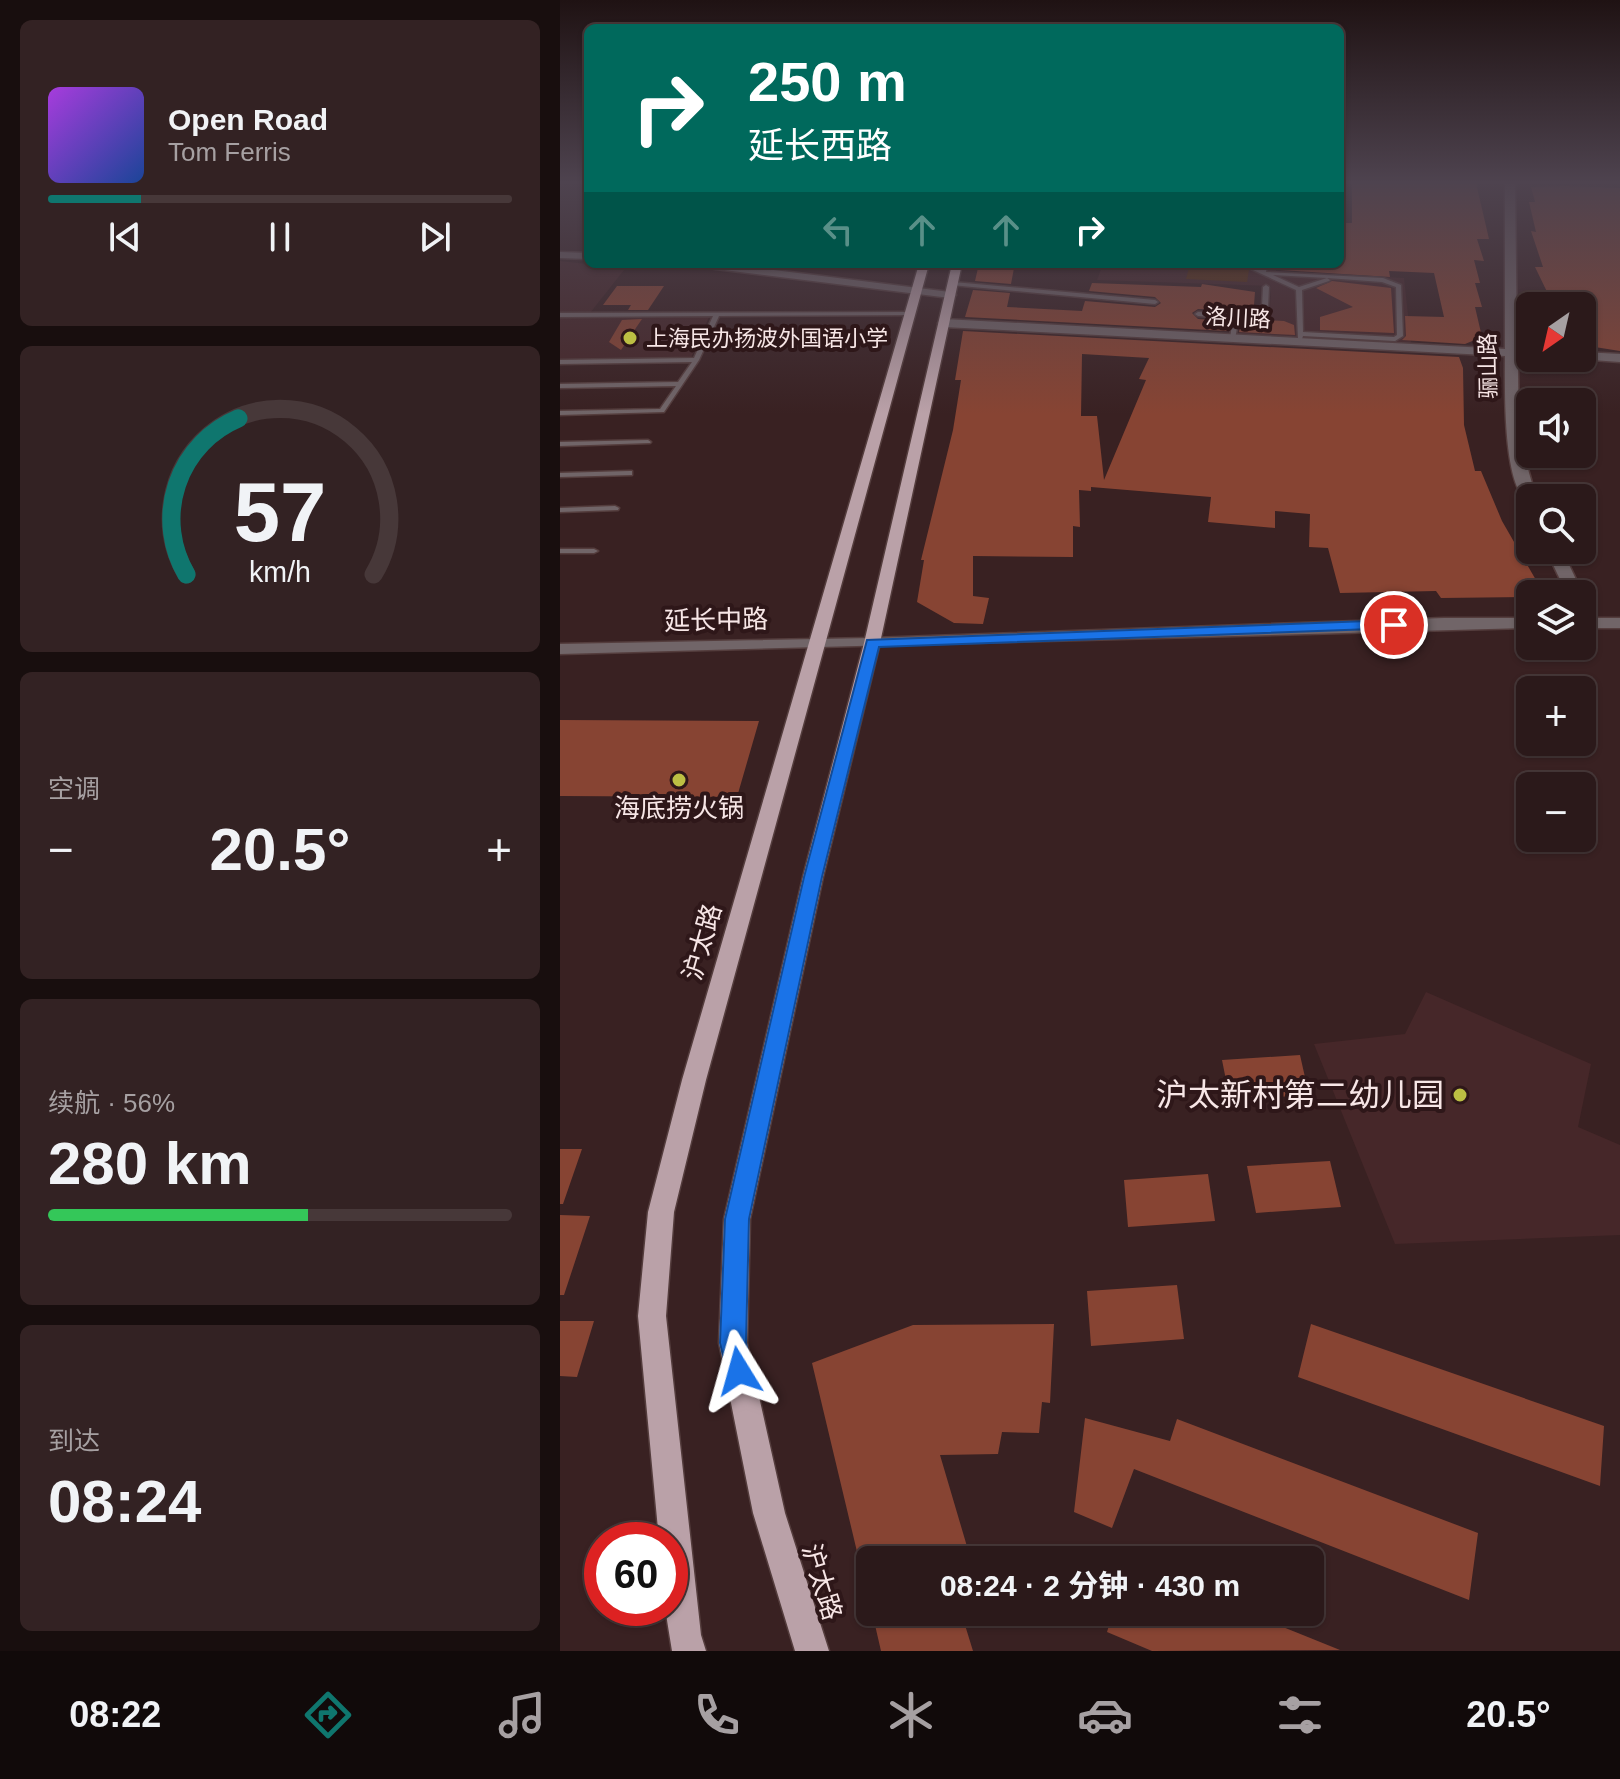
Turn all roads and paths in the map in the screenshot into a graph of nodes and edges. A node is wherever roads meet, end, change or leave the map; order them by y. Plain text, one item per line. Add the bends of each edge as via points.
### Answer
1 (1510, 260) edge
2 (730, 268) edge
3 (923, 268) edge
4 (956, 268) edge
5 (1252, 268) edge
6 (1264, 268) edge
7 (1263, 273) junction
8 (1334, 277) junction
9 (1266, 287) dead end
10 (1299, 289) junction
11 (951, 290) junction
12 (916, 293) junction
13 (1155, 302) dead end
14 (910, 314) junction
15 (1198, 314) dead end
16 (560, 315) edge
17 (717, 315) junction
18 (1236, 316) junction
19 (944, 323) junction
20 (1233, 338) junction
21 (1300, 338) junction
22 (1509, 353) junction
23 (1516, 353) edge
24 (1596, 357) edge
25 (1620, 358) edge
26 (696, 360) junction
27 (560, 362) edge
28 (678, 384) junction
29 (560, 386) edge
30 (560, 413) edge
31 (648, 442) dead end
32 (560, 444) edge
33 (629, 473) dead end
34 (560, 475) edge
35 (1525, 484) edge
36 (615, 508) dead end
37 (560, 510) edge
38 (560, 551) edge
39 (594, 551) dead end
40 (1516, 623) edge
41 (1596, 623) edge
42 (1620, 623) edge
43 (872, 643) junction
44 (817, 644) junction
45 (560, 649) edge
46 (689, 1651) edge
47 (812, 1651) edge

1 - 22 street, 骊山路
2 - 12 street
3 - 12 main road, 沪太路
4 - 11 main road, 沪太路
5 - 7 lane
6 - 7 lane
7 - 8 lane
7 - 10 lane
8 - 10 lane
8 - 21 lane via 1399,286 1400,336
9 - 18 lane via 1265,307
10 - 21 lane
11 - 12 street
11 - 13 lane
11 - 19 main road, 沪太路
12 - 14 main road, 沪太路
14 - 17 lane
14 - 44 main road, 沪太路
15 - 18 lane
16 - 17 lane
17 - 26 lane
18 - 20 lane
19 - 20 street, 洛川路
19 - 43 main road, 沪太路
20 - 21 street, 洛川路
21 - 22 street, 洛川路
22 - 23 street, 洛川路
22 - 35 street, 骊山路 via 1512,432
24 - 25 street
26 - 27 lane
26 - 28 lane
28 - 29 lane
28 - 30 lane via 662,411
31 - 32 lane
33 - 34 lane
36 - 37 lane
38 - 39 lane
40 - 43 street, 延长中路
41 - 42 street
43 - 44 street, 延长中路
43 - 47 main road, 沪太路 via 813,877 737,1219 733,1343 769,1513
44 - 45 street, 延长中路
44 - 46 main road, 沪太路 via 661,1212 652,1316

